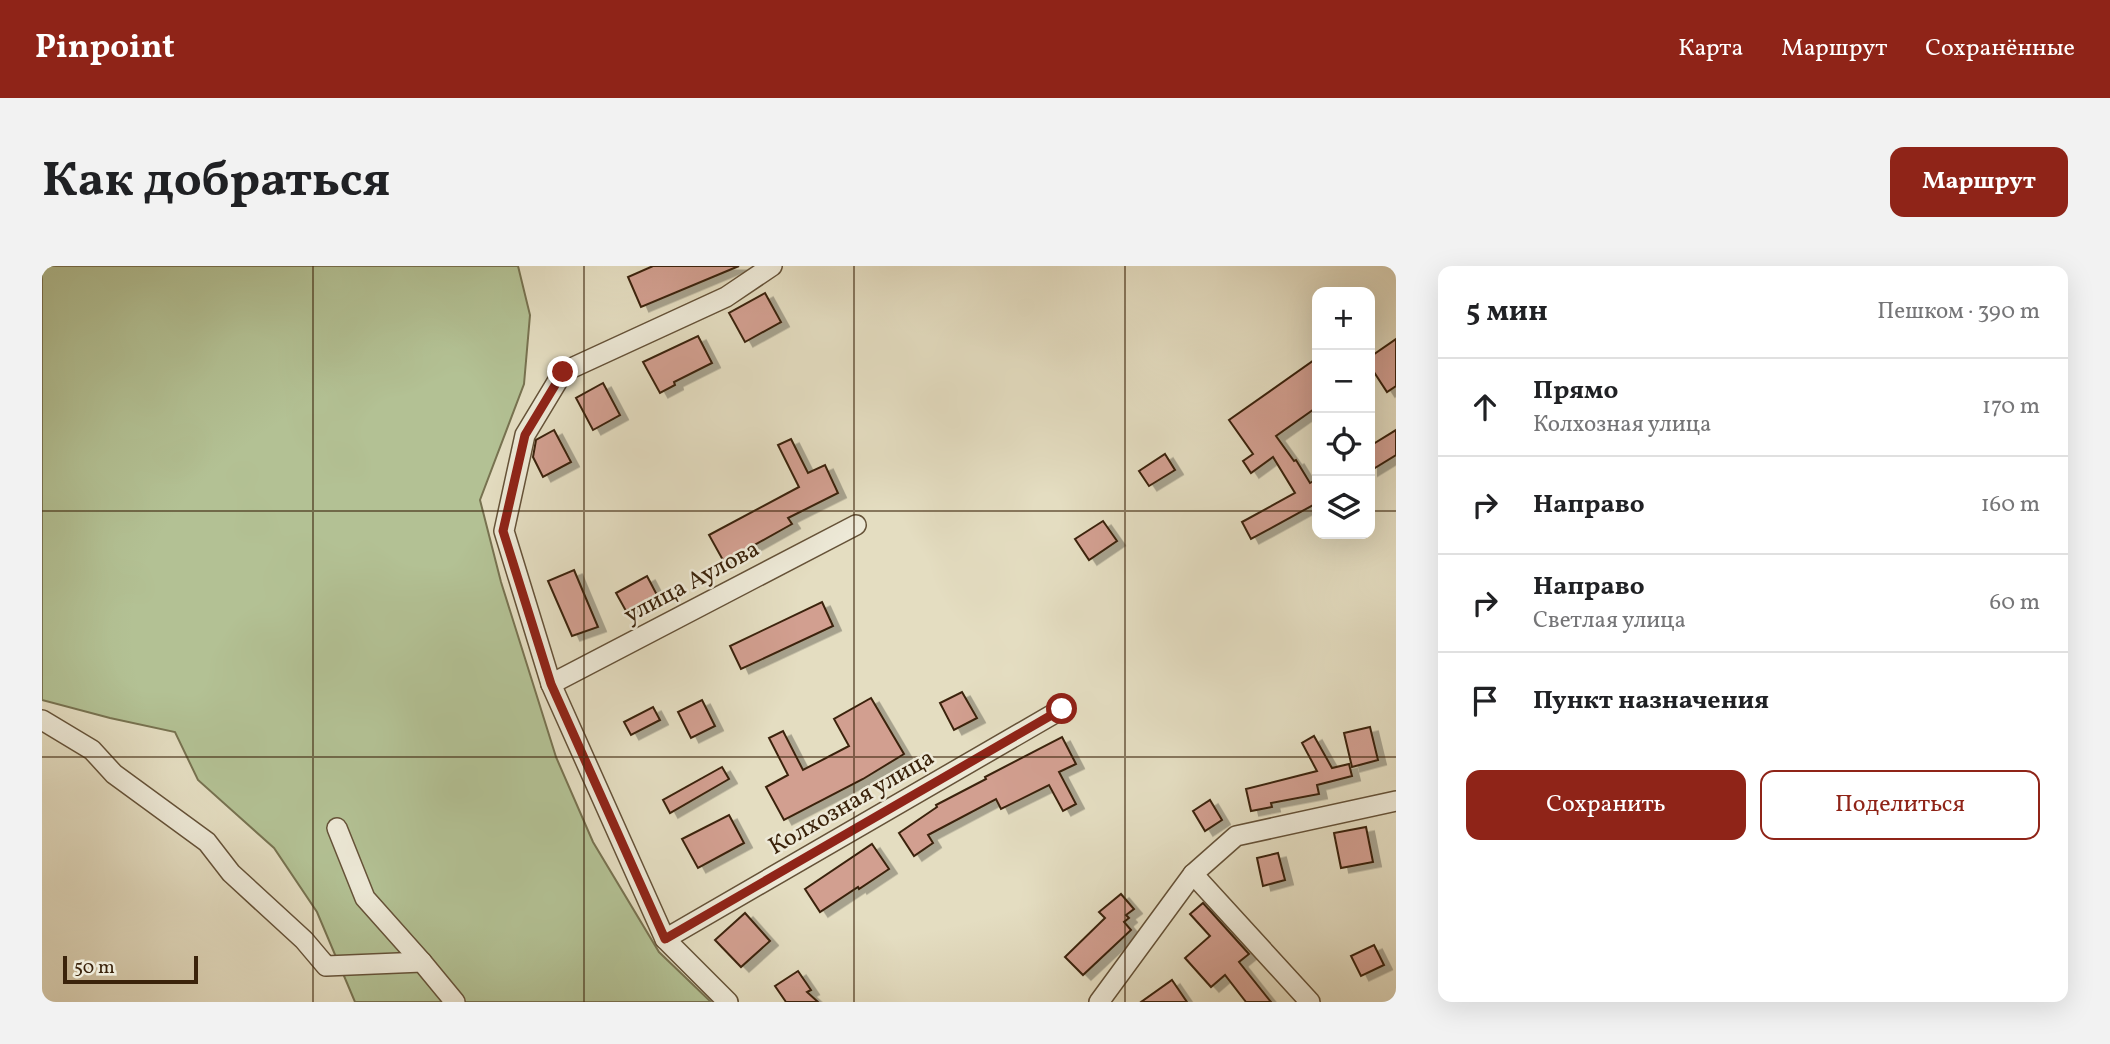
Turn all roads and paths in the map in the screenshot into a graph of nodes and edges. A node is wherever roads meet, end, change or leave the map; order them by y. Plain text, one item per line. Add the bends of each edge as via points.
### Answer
1 (772, 266) edge
2 (856, 525) dead end
3 (551, 684) junction
4 (1062, 709) dead end
5 (42, 720) edge
6 (1396, 801) edge
7 (337, 828) dead end
8 (1193, 874) junction
9 (665, 939) junction
10 (422, 962) junction
11 (455, 1002) edge
12 (728, 1002) edge
13 (1099, 1002) edge
14 (1310, 1002) edge

1 - 3 street via 726,297 563,372 525,435 503,531
2 - 3 street, улица Аулова
3 - 9 street
4 - 9 street, Колхозная улица
5 - 10 street via 92,750 114,774 207,842 231,873 304,940 326,967
6 - 8 street via 1236,836
7 - 10 street via 365,898
8 - 13 street
8 - 14 street
9 - 12 street
10 - 11 street

